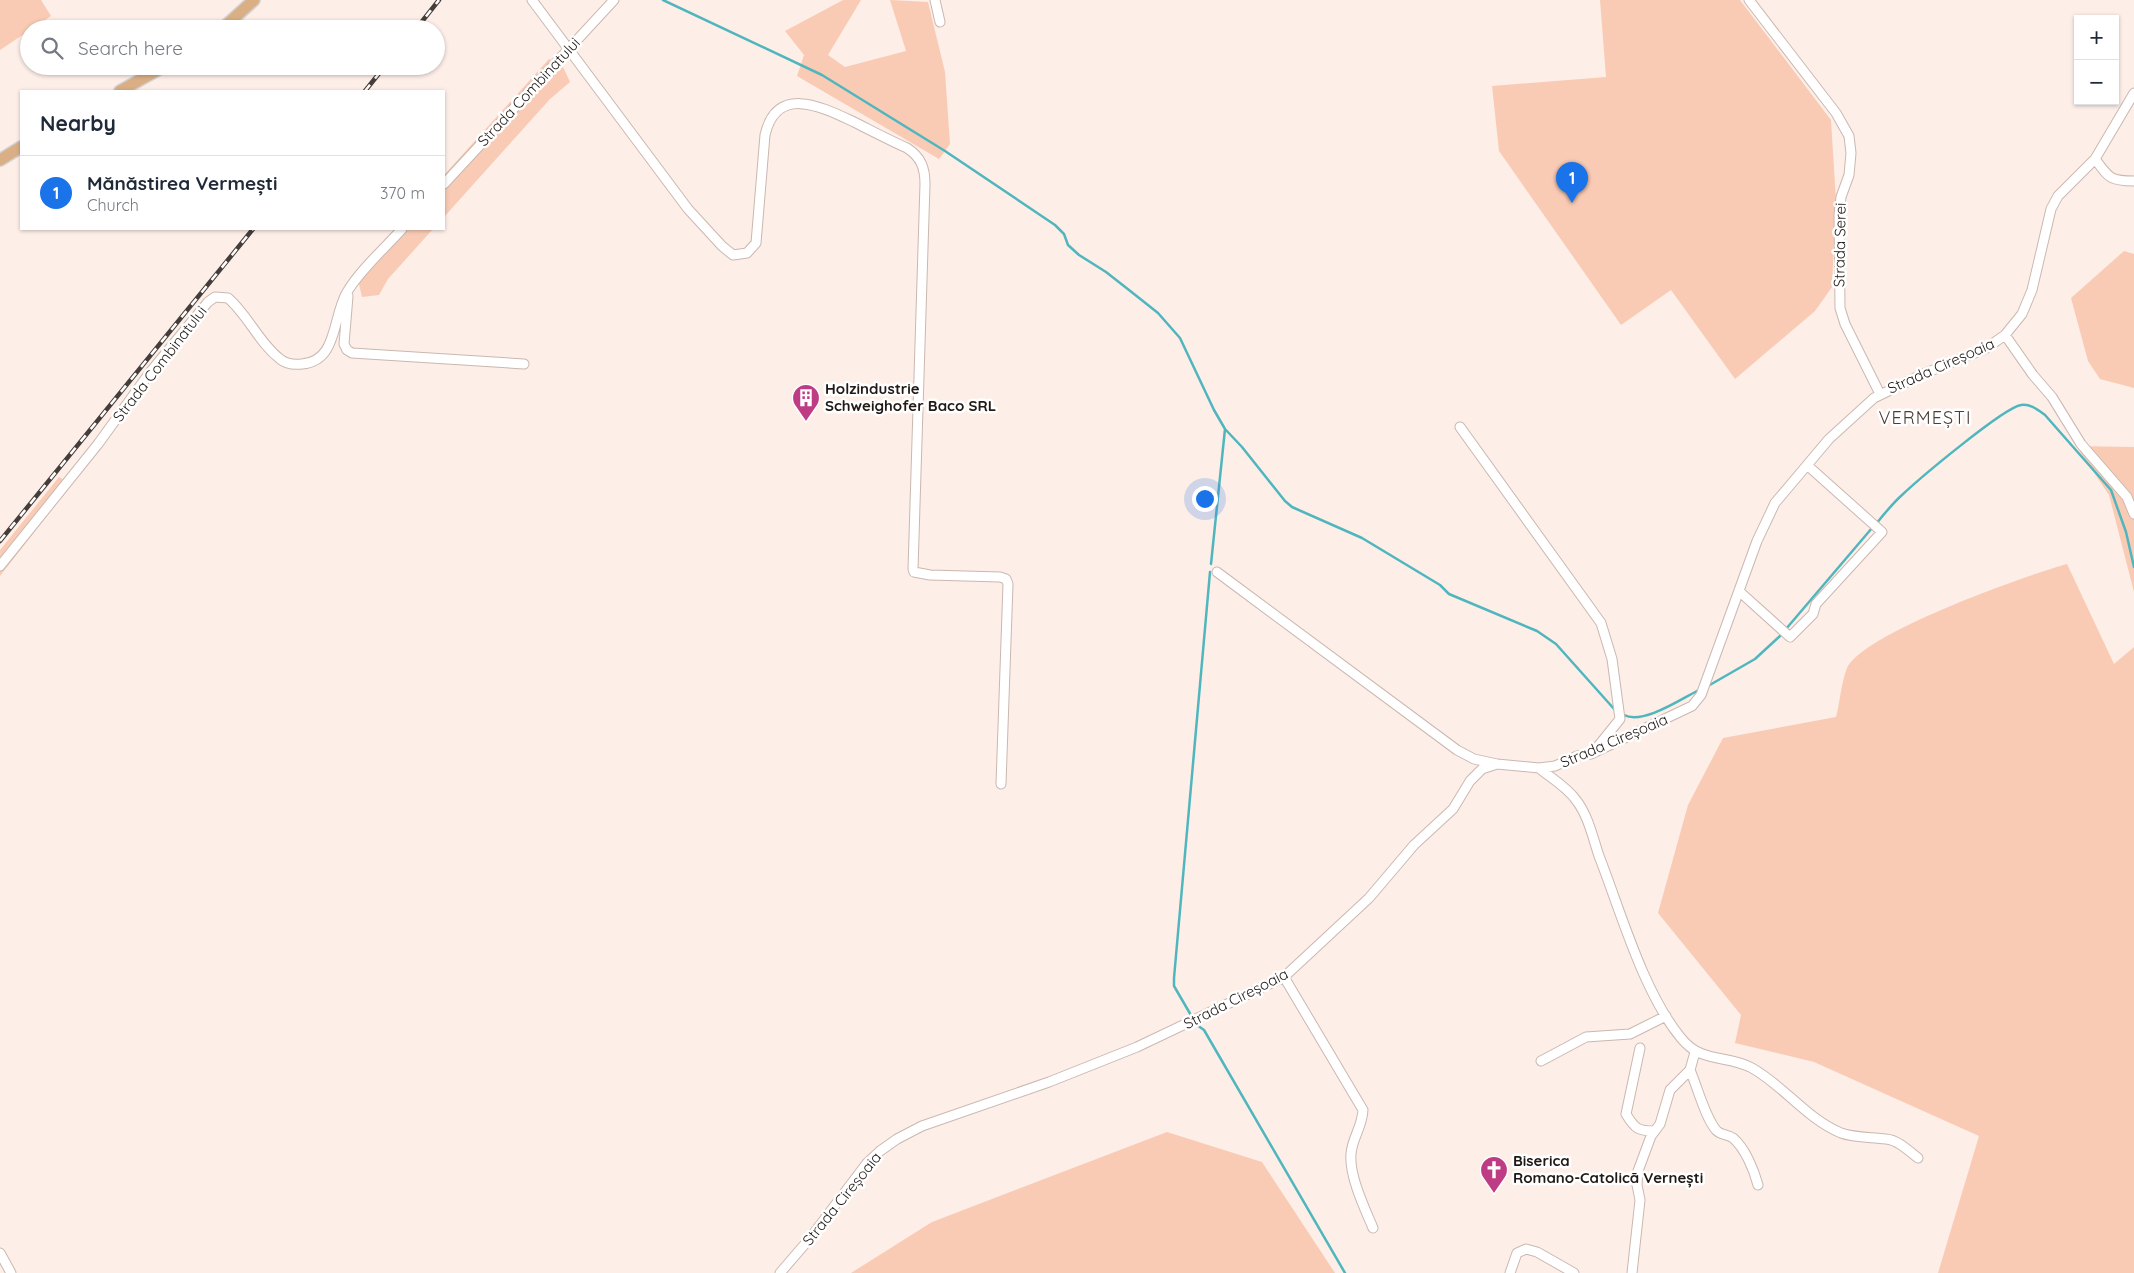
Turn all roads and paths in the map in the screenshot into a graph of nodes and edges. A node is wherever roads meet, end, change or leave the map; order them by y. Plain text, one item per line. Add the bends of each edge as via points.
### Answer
1 (254, 0) edge
2 (532, 0) edge
3 (614, 0) edge
4 (936, 0) edge
5 (1749, 0) edge
6 (232, 20) edge
7 (940, 22) dead end
8 (567, 50) junction
9 (148, 75) edge
10 (122, 90) edge
11 (2134, 93) edge
12 (20, 148) edge
13 (0, 160) edge
14 (2095, 160) junction
15 (2134, 181) edge
16 (445, 183) edge
17 (401, 230) edge
18 (348, 290) junction
19 (2005, 335) junction
20 (524, 364) dead end
21 (1880, 394) junction
22 (1460, 427) dead end
23 (1807, 465) junction
24 (2134, 514) edge
25 (0, 566) edge
26 (1217, 572) dead end
27 (1740, 592) junction
28 (1591, 754) junction
29 (1497, 764) junction
30 (1539, 768) junction
31 (1001, 784) dead end
32 (1284, 977) junction
33 (1666, 1016) junction
34 (1640, 1048) dead end
35 (1695, 1052) junction
36 (1541, 1061) dead end
37 (1690, 1070) junction
38 (1655, 1131) junction
39 (1918, 1158) dead end
40 (1758, 1185) dead end
41 (1373, 1228) dead end
42 (0, 1253) edge
43 (11, 1273) edge
44 (780, 1273) edge
45 (1510, 1273) edge
46 (1574, 1273) edge
47 (1632, 1273) edge

1 - 6 main road
2 - 8 street via 561,36
3 - 8 street, Strada Combinatului
4 - 7 street
5 - 21 street, Strada Serei via 1836,113 1848,136 1851,153 1849,175 1839,215 1840,308
8 - 16 street, Strada Combinatului
8 - 31 street via 688,209 722,246 734,254 747,253 756,243 765,135 769,122 781,108 800,103 820,107 918,156 924,168 925,184 913,569 930,575 1006,579
9 - 10 main road
11 - 14 street, Strada Cireșoaia
12 - 13 main road
14 - 15 street via 2115,181
14 - 19 street, Strada Cireșoaia via 2058,196 2050,209 2032,290 2022,314
17 - 18 street, Strada Combinatului
18 - 20 street via 344,344 352,353
18 - 25 street, Strada Combinatului via 338,311 329,347 321,357 300,365 278,358 228,298 215,297 208,302
19 - 21 street, Strada Cireșoaia via 1985,349
19 - 24 street via 2052,397 2081,444 2126,497
21 - 23 street, Strada Cireșoaia via 1849,419
22 - 28 street via 1601,623 1612,659 1620,719
23 - 27 street, Strada Cireșoaia via 1775,503 1757,541
23 - 27 street via 1882,532 1790,637
26 - 29 street via 1457,750 1474,759
27 - 28 street, Strada Cireșoaia via 1701,694 1692,706
28 - 30 street, Strada Cireșoaia
29 - 30 street, Strada Cireșoaia
29 - 32 street, Strada Cireșoaia via 1482,769 1470,781 1453,809 1414,845 1369,898
30 - 33 street via 1560,784 1581,807 1623,923
32 - 41 street via 1363,1110 1362,1124 1350,1156 1360,1197
32 - 44 street, Strada Cireșoaia via 1137,1047 1049,1082 922,1126 897,1140 867,1163
33 - 35 street
33 - 36 street via 1630,1034 1586,1037
34 - 38 street via 1626,1114 1639,1131
35 - 37 street
35 - 39 street via 1751,1068 1842,1133 1888,1139
37 - 38 street via 1670,1090
37 - 40 street via 1710,1122 1717,1132 1735,1140
38 - 47 street via 1638,1171 1636,1185 1640,1200
42 - 43 street
45 - 46 street via 1517,1253 1526,1249

